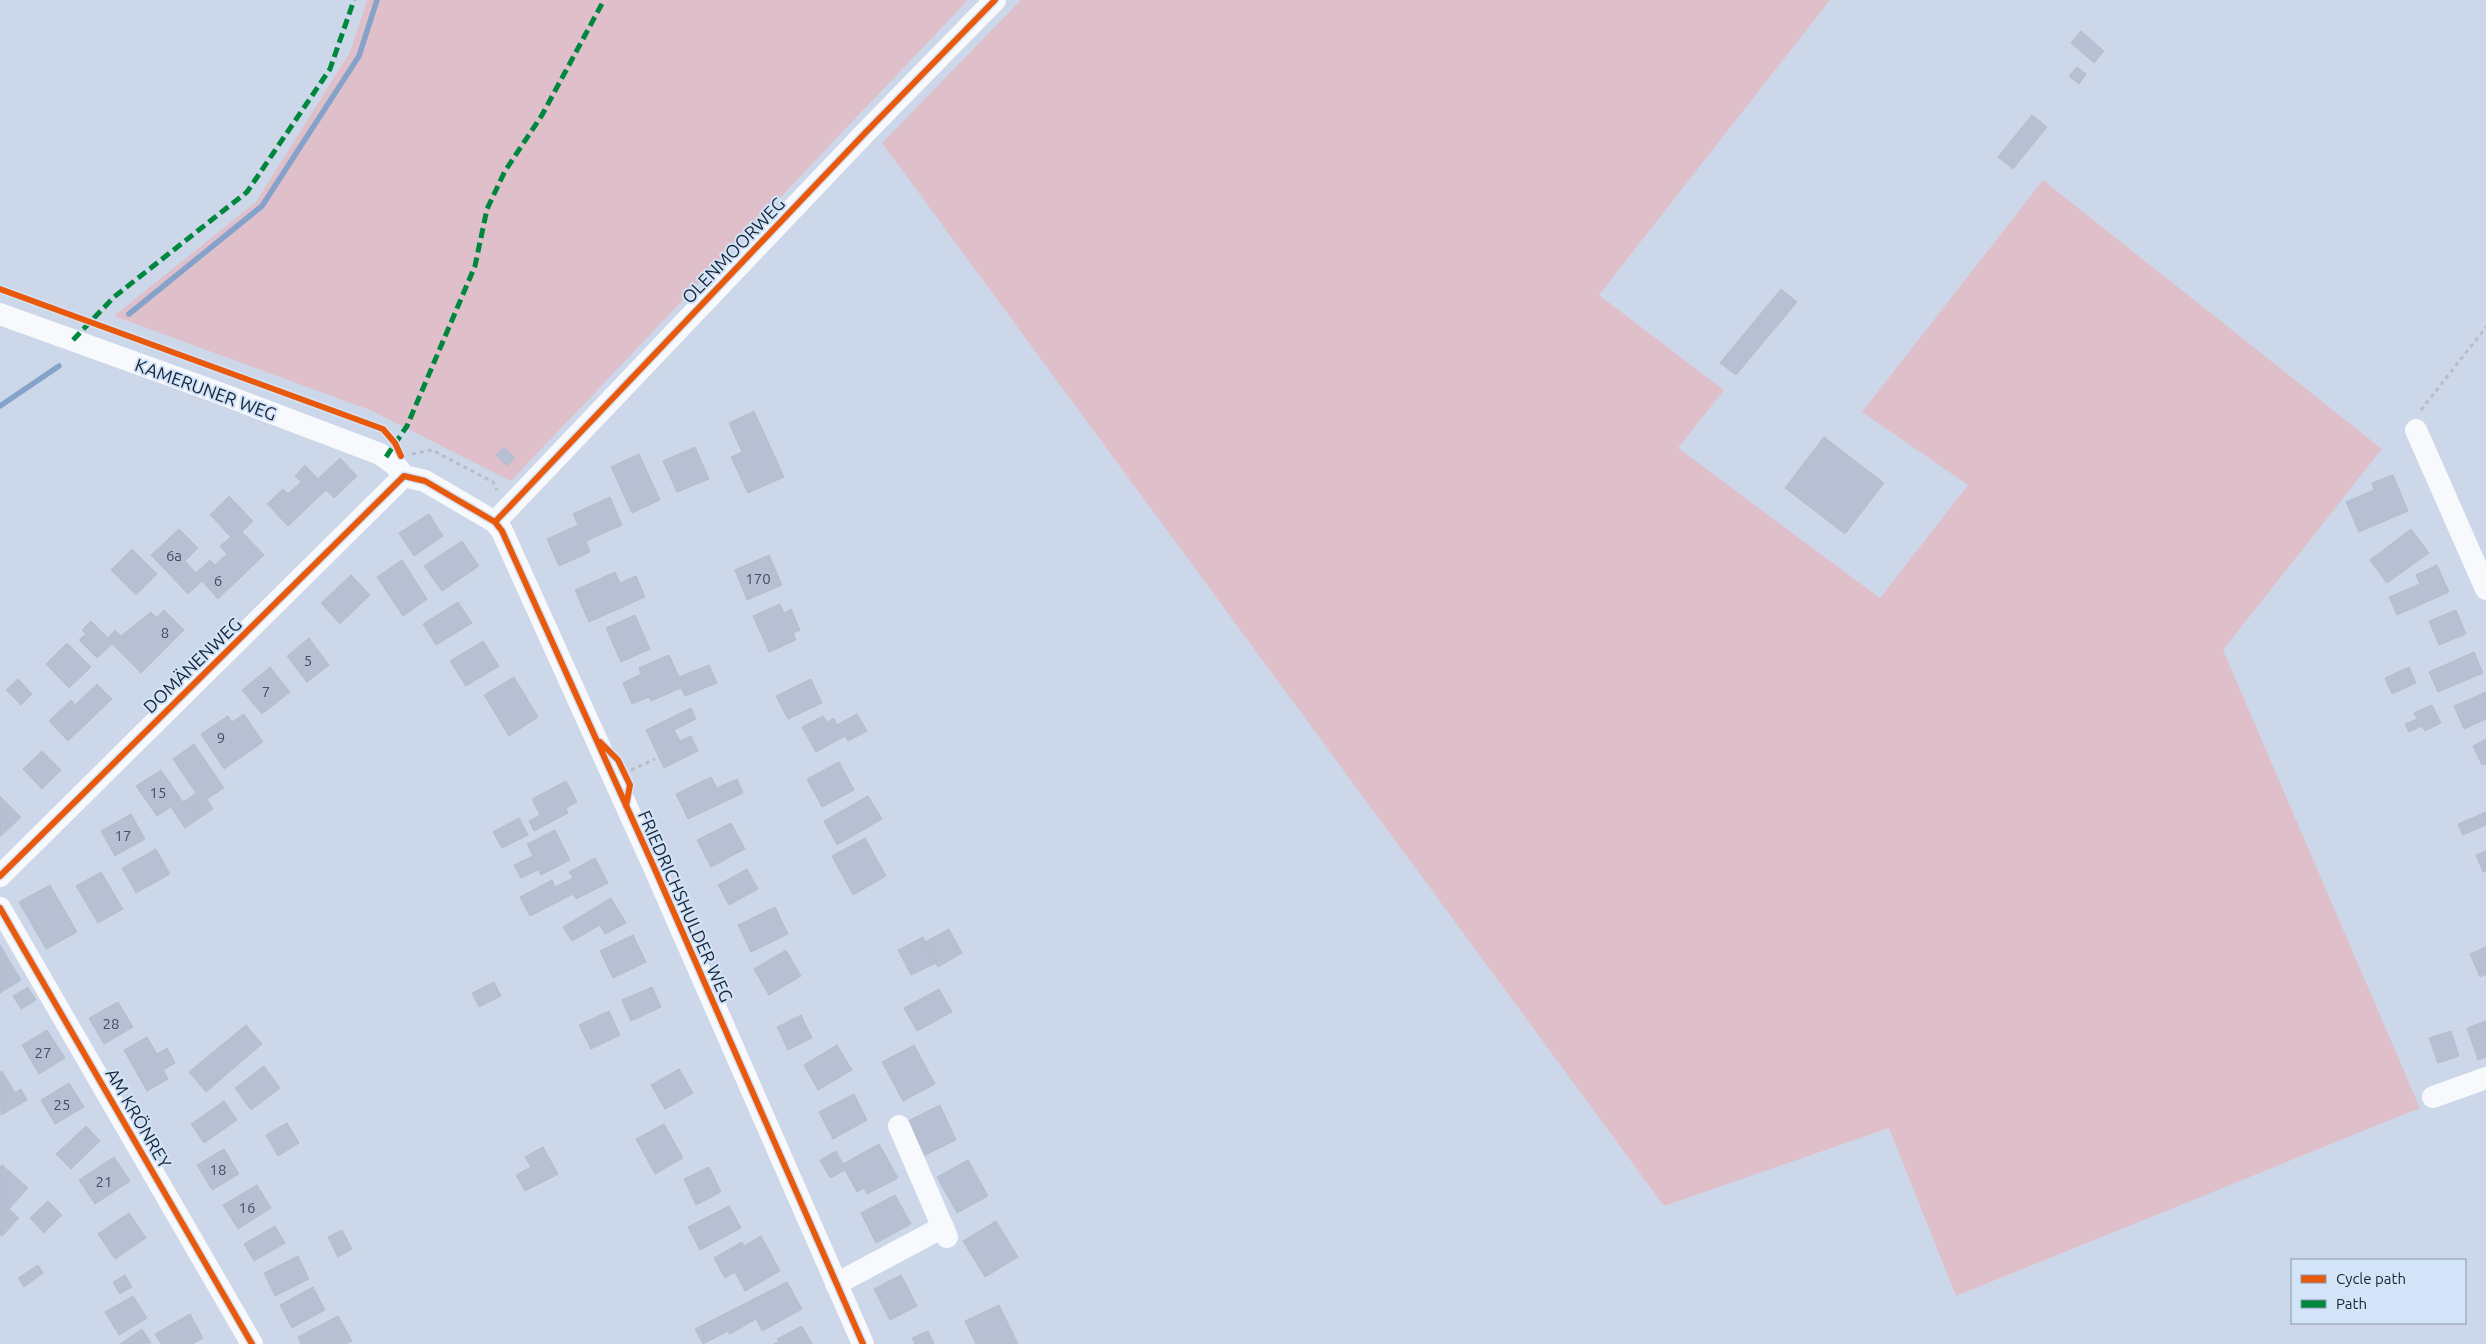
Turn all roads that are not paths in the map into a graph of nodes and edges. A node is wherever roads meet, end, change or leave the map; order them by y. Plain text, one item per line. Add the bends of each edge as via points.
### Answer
1 (995, 0) edge
2 (0, 314) edge
3 (2416, 430) road end
4 (404, 476) junction
5 (495, 522) junction
6 (2486, 589) edge
7 (0, 876) edge
8 (0, 908) edge
9 (2486, 1078) edge
10 (2433, 1096) dead end
11 (899, 1126) dead end
12 (836, 1284) junction
13 (252, 1344) edge
14 (863, 1344) edge

1 - 5 street, OLENMOORWEG
2 - 4 street, KAMERUNER WEG via 380,454
3 - 6 street
4 - 5 street, FRIEDRICHSHULDER WEG via 424,481
4 - 7 street, DOMÄNENWEG
5 - 12 street, FRIEDRICHSHULDER WEG via 532,595
8 - 13 street, AM KRÖNREY
9 - 10 street
11 - 12 street via 945,1232
12 - 14 street, FRIEDRICHSHULDER WEG

